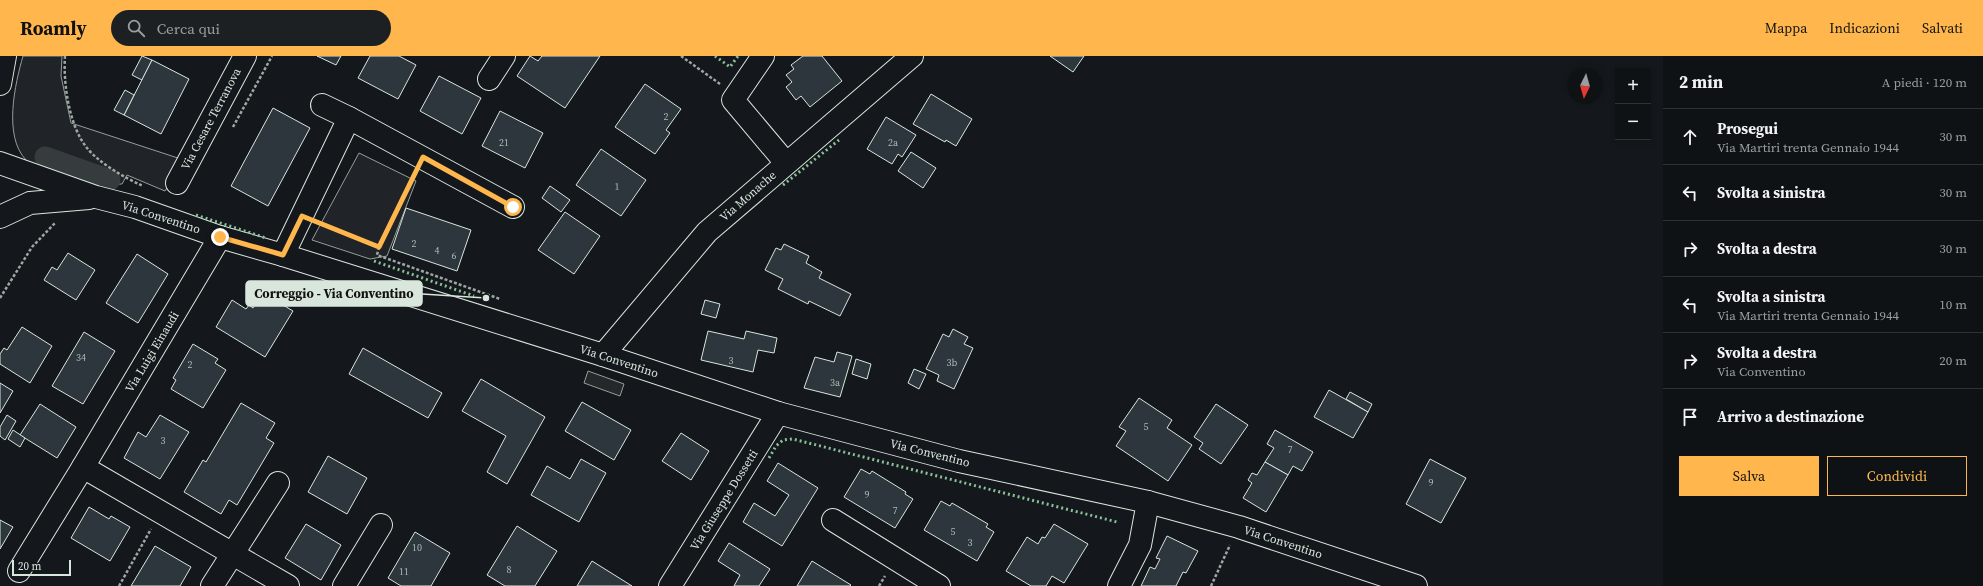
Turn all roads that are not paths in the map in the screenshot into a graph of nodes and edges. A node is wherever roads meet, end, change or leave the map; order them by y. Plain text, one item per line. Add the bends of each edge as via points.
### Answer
1 (5, 56) edge
2 (245, 56) edge
3 (504, 56) edge
4 (763, 56) edge
5 (912, 56) edge
6 (489, 79) dead end
7 (0, 84) edge
8 (322, 105) dead end
9 (349, 118) junction
10 (0, 163) edge
11 (786, 163) junction
12 (177, 183) dead end
13 (96, 197) junction
14 (513, 207) dead end
15 (0, 217) edge
16 (220, 237) junction
17 (283, 255) junction
18 (603, 355) junction
19 (778, 413) junction
20 (83, 467) junction
21 (278, 483) dead end
22 (1148, 502) junction
23 (833, 520) dead end
24 (381, 525) dead end
25 (233, 554) junction
26 (19, 571) dead end
27 (212, 586) edge
28 (288, 586) edge
29 (344, 586) edge
30 (670, 586) edge
31 (939, 586) edge
32 (1119, 586) edge
33 (1416, 586) edge

1 - 7 street
2 - 12 street, Via Cesare Terranova
3 - 6 street
4 - 11 street via 733,100
5 - 11 street, Via Monache
8 - 9 street
9 - 14 street
9 - 17 street
10 - 13 street, Via Conventino
11 - 18 street, Via Monache via 707,232
13 - 15 street, Via Conventino via 30,204
13 - 16 street, Via Conventino via 135,207
16 - 17 street, Via Conventino
16 - 20 street, Via Luigi Einaudi
17 - 18 street, Via Conventino
18 - 19 street, Via Conventino
19 - 22 street, Via Conventino via 959,461
19 - 30 street, Via Giuseppe Dossetti
20 - 25 street
20 - 26 street, Via Luigi Einaudi
21 - 25 street
22 - 32 street via 1140,545
22 - 33 street, Via Conventino via 1239,527
23 - 31 street
24 - 29 street
25 - 27 street
25 - 28 street

